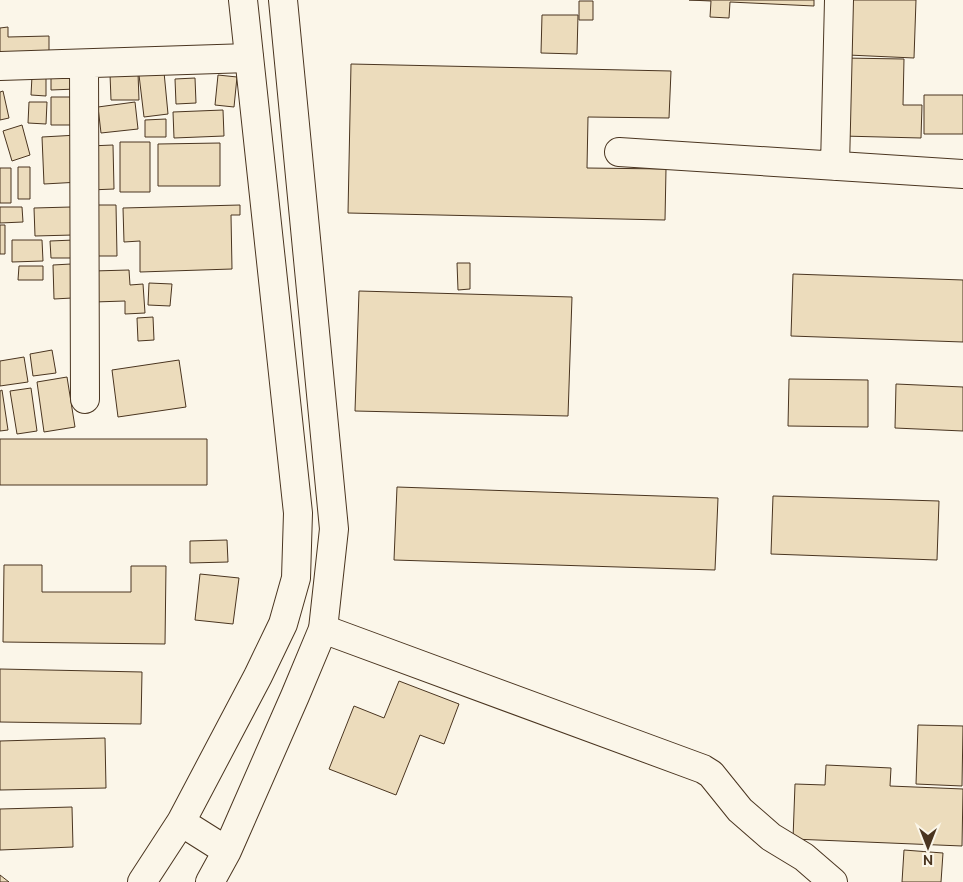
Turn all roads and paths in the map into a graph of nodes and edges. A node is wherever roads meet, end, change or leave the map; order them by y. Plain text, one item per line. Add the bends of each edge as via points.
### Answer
1 (243, 0) edge
2 (283, 0) edge
3 (839, 0) edge
4 (249, 58) junction
5 (84, 64) junction
6 (0, 66) edge
7 (619, 152) dead end
8 (834, 166) junction
9 (963, 174) edge
10 (85, 399) dead end
11 (323, 629) junction
12 (181, 822) junction
13 (227, 851) junction
14 (142, 882) edge
15 (210, 882) edge
16 (834, 882) edge

1 - 4 main road
2 - 11 main road via 334,529
3 - 8 main road
4 - 5 main road
4 - 12 main road via 298,513 296,578 275,642
5 - 6 main road
5 - 10 main road
7 - 8 main road
8 - 9 main road
11 - 13 main road
11 - 16 main road via 703,769 765,832 804,857
12 - 13 main road
12 - 14 main road
13 - 15 main road

